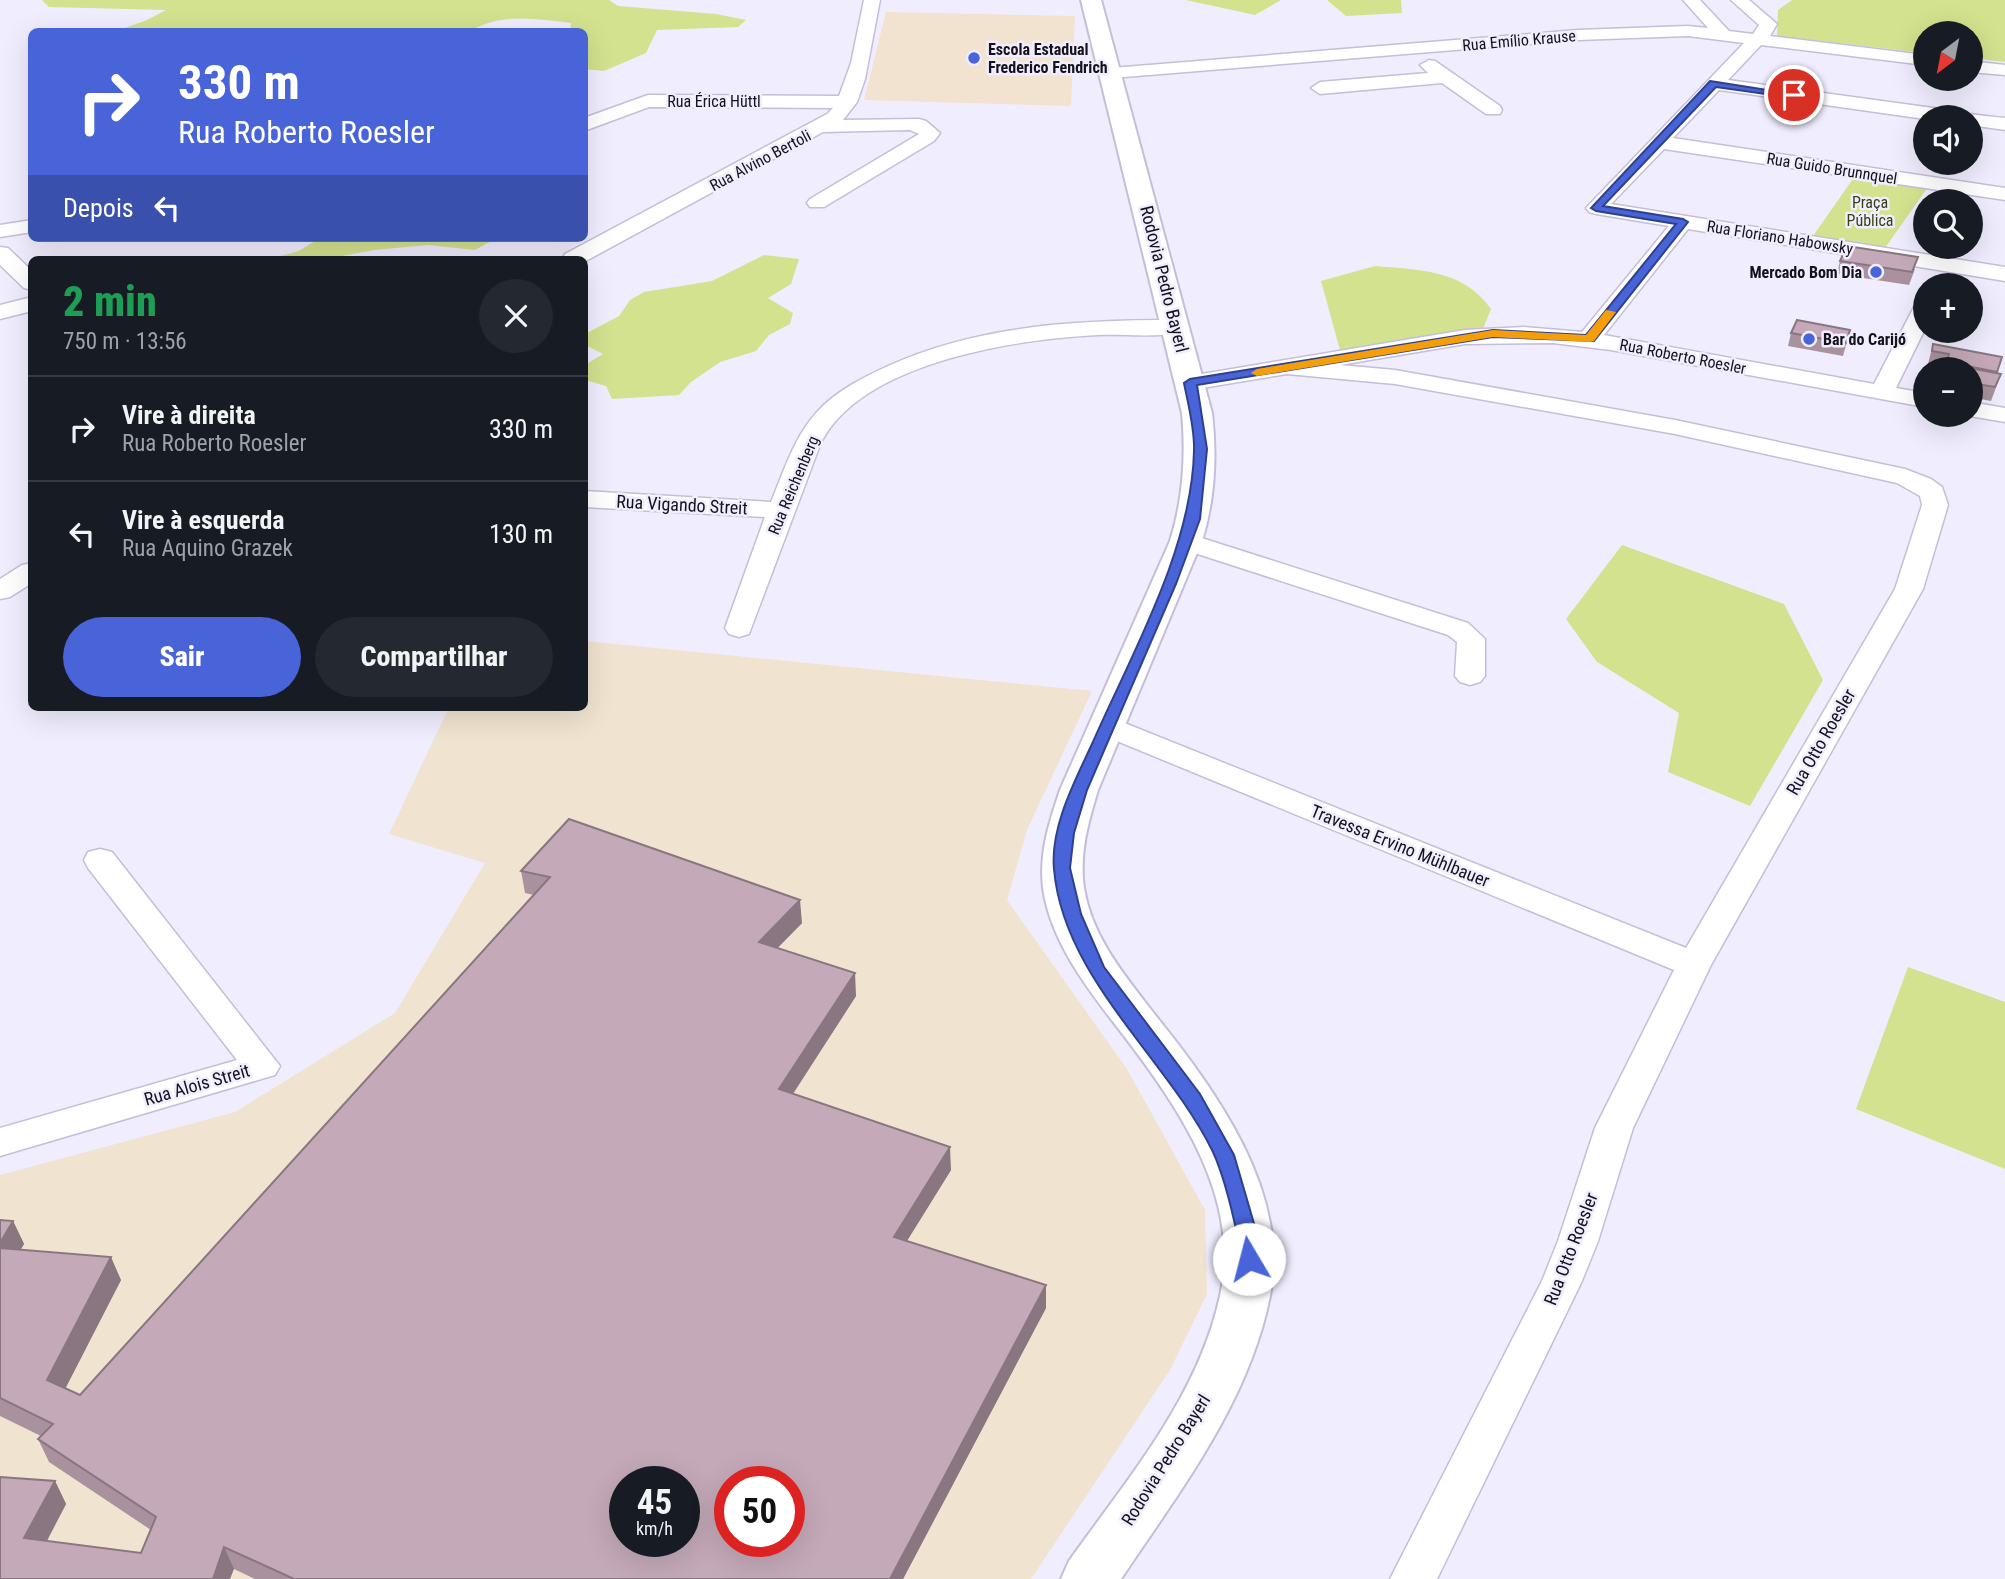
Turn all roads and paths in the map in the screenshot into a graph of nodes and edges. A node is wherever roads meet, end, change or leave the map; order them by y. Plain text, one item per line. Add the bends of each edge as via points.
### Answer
1 (873, 0) edge
2 (1691, 0) edge
3 (1739, 0) edge
4 (1095, 2) edge
5 (1722, 33) junction
6 (1757, 38) junction
7 (1408, 50) junction
8 (1913, 58) edge
9 (1983, 67) edge
10 (2005, 70) edge
11 (1112, 73) junction
12 (1446, 77) junction
13 (1714, 83) junction
14 (1320, 88) dead end
15 (848, 102) junction
16 (1493, 110) dead end
17 (1913, 111) edge
18 (1983, 121) edge
19 (588, 123) edge
20 (2005, 124) edge
21 (824, 126) junction
22 (1658, 142) junction
23 (2005, 194) edge
24 (817, 203) dead end
25 (1683, 222) junction
26 (28, 227) edge
27 (0, 231) edge
28 (0, 253) edge
29 (579, 256) edge
30 (1947, 265) junction
31 (1943, 273) edge
32 (2005, 274) edge
33 (28, 279) edge
34 (28, 306) edge
35 (0, 312) edge
36 (1175, 327) junction
37 (1913, 330) edge
38 (1590, 338) junction
39 (1292, 368) junction
40 (1190, 383) junction
41 (1881, 393) junction
42 (1913, 399) edge
43 (1983, 411) edge
44 (2005, 415) edge
45 (588, 499) edge
46 (780, 510) junction
47 (1186, 541) junction
48 (28, 574) edge
49 (0, 591) edge
50 (739, 628) dead end
51 (1470, 676) dead end
52 (1106, 726) junction
53 (100, 860) dead end
54 (1694, 965) junction
55 (0, 1142) edge
56 (1090, 1579) edge
57 (1413, 1579) edge

1 - 15 street
2 - 5 street
3 - 6 street via 1768,24
4 - 11 main road, Rodovia Pedro Bayerl
5 - 6 street, Rua Emílio Krause
5 - 7 street, Rua Emílio Krause via 1601,33
6 - 8 street, Rua Emílio Krause
6 - 13 street
7 - 11 street, Rua Emílio Krause
7 - 12 street
9 - 10 street
11 - 36 main road, Rodovia Pedro Bayerl
12 - 14 street
12 - 16 street
13 - 17 street
13 - 22 street
15 - 19 street, Rua Érica Hüttl via 648,101
15 - 21 street, Rua Alvino Bertoli
18 - 20 street
21 - 24 street via 910,124 930,133
21 - 29 street, Rua Alvino Bertoli
22 - 23 street, Rua Guido Brunnquel
22 - 25 street, Rua Floriano Habowsky via 1596,208
25 - 30 street, Rua Floriano Habowsky
25 - 38 street
26 - 27 street
28 - 33 street
30 - 31 street
30 - 32 street, Rua Floriano Habowsky
34 - 35 street
36 - 40 main road, Rodovia Pedro Bayerl
36 - 46 street, Rua Reichenberg via 1039,330 978,341 912,362 835,406 813,434
37 - 41 street
38 - 39 street, Rua Roberto Roesler via 1493,334
38 - 41 street, Rua Roberto Roesler
39 - 40 street, Rua Roberto Roesler
39 - 54 street, Rua Otto Roesler via 1395,377 1675,427 1905,477 1933,493 1935,505 1909,589
40 - 47 main road, Rodovia Pedro Bayerl via 1201,449
41 - 42 street, Rua Roberto Roesler
43 - 44 street
45 - 46 street, Rua Vigando Streit
46 - 50 street, Rua Reichenberg
47 - 51 street via 1458,629 1471,639
47 - 52 main road, Rodovia Pedro Bayerl
48 - 49 street
52 - 54 street, Travessa Ervino Mühlbauer
52 - 56 main road, Rodovia Pedro Bayerl via 1070,815 1063,851 1064,886 1096,969 1194,1099 1224,1155 1247,1234 1249,1259 1233,1341 1216,1381 1186,1436
53 - 55 street, Rua Alois Streit via 262,1066
54 - 57 street, Rua Otto Roesler via 1614,1128 1562,1281

